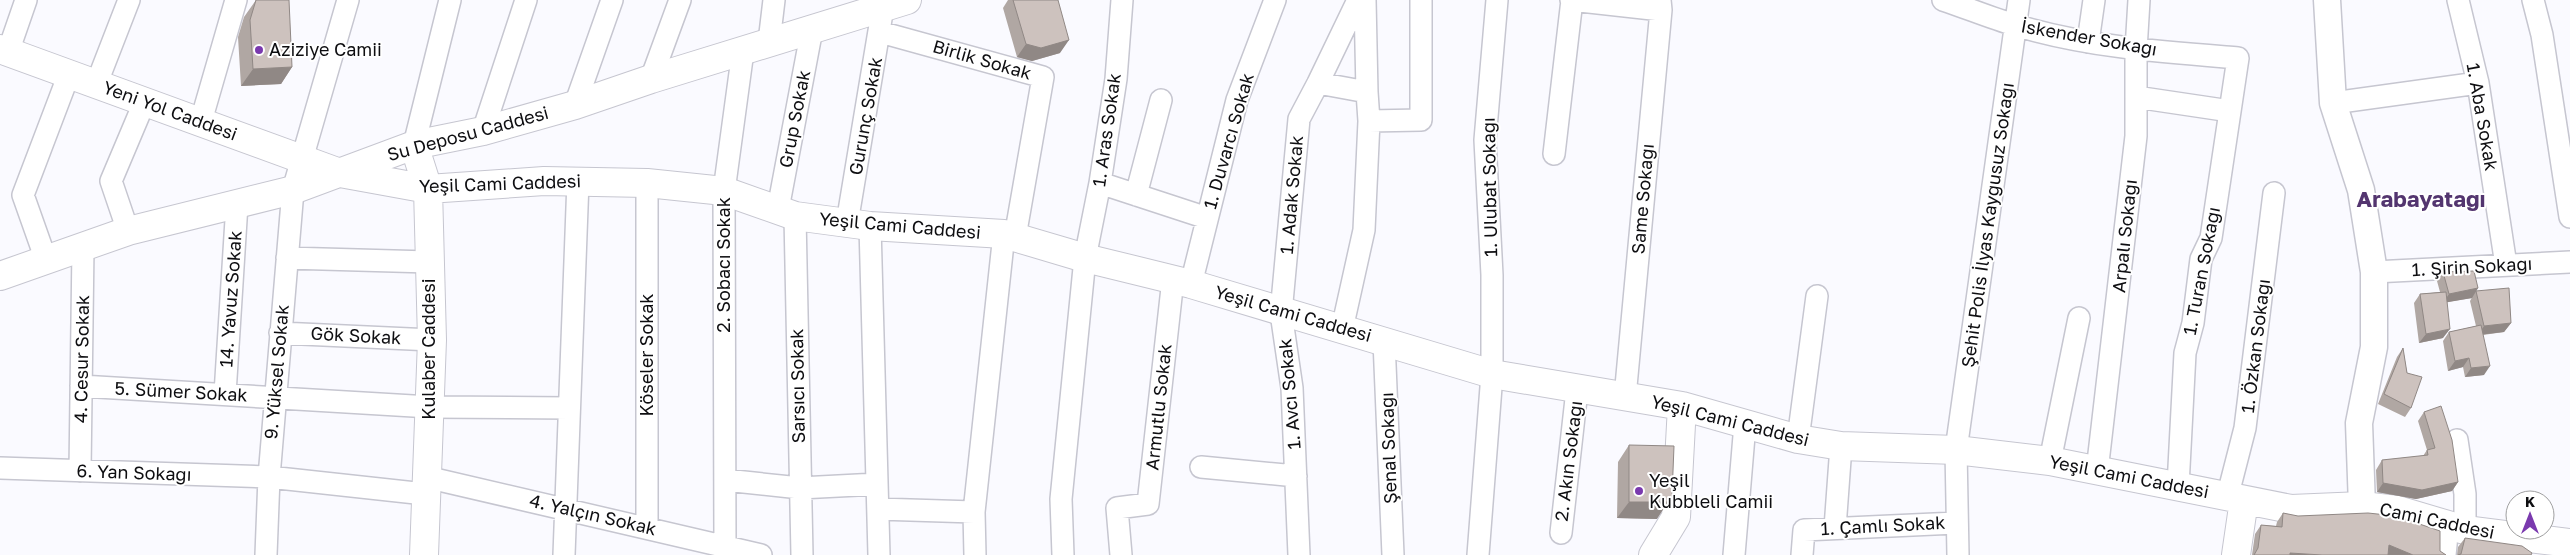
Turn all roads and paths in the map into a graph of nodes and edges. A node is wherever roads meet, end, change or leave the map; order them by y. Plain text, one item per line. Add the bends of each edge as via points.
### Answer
1 (26, 0) edge
2 (129, 0) edge
3 (236, 0) edge
4 (348, 0) edge
5 (450, 0) edge
6 (526, 0) edge
7 (612, 0) edge
8 (680, 0) edge
9 (774, 0) edge
10 (908, 0) edge
11 (1122, 0) edge
12 (1275, 0) edge
13 (1358, 0) edge
14 (1365, 0) edge
15 (1420, 0) edge
16 (1497, 0) edge
17 (1572, 0) edge
18 (1943, 0) edge
19 (2019, 0) edge
20 (2094, 0) edge
21 (2139, 0) edge
22 (2327, 0) edge
23 (2458, 0) edge
24 (2533, 0) edge
25 (1661, 5) edge
26 (848, 10) edge
27 (881, 20) junction
28 (2016, 25) junction
29 (812, 29) junction
30 (770, 42) junction
31 (2088, 42) junction
32 (2136, 50) junction
33 (4, 51) edge
34 (742, 51) junction
35 (2238, 58) joint
36 (69, 74) junction
37 (651, 79) junction
38 (1318, 83) junction
39 (2478, 83) junction
40 (96, 85) junction
41 (1367, 92) junction
42 (2136, 97) junction
43 (1161, 100) dead end
44 (144, 103) junction
45 (2333, 103) junction
46 (575, 105) junction
47 (2230, 110) junction
48 (201, 121) junction
49 (1369, 121) junction
50 (482, 131) junction
51 (414, 145) junction
52 (1554, 154) dead end
53 (301, 159) junction
54 (340, 173) junction
55 (578, 181) junction
56 (648, 183) junction
57 (1100, 183) junction
58 (428, 189) junction
59 (293, 190) junction
60 (724, 191) junction
61 (2274, 193) dead end
62 (1136, 194) junction
63 (237, 204) junction
64 (786, 212) junction
65 (2570, 217) edge
66 (1207, 218) junction
67 (859, 224) junction
68 (128, 231) junction
69 (1010, 236) junction
70 (83, 247) junction
71 (287, 258) junction
72 (1085, 258) junction
73 (46, 260) junction
74 (429, 262) junction
75 (2570, 262) edge
76 (2506, 266) junction
77 (2374, 272) junction
78 (0, 276) edge
79 (1182, 282) junction
80 (1817, 296) dead end
81 (1281, 312) junction
82 (2078, 318) dead end
83 (1342, 330) junction
84 (280, 333) junction
85 (432, 340) junction
86 (1384, 341) junction
87 (1492, 374) junction
88 (81, 386) junction
89 (1577, 390) junction
90 (225, 394) junction
91 (275, 396) junction
92 (1625, 397) junction
93 (1682, 406) junction
94 (430, 407) junction
95 (569, 408) junction
96 (1745, 424) junction
97 (1798, 439) junction
98 (2457, 440) dead end
99 (1841, 446) junction
100 (1956, 450) junction
101 (2050, 461) junction
102 (1201, 467) dead end
103 (0, 468) edge
104 (80, 471) junction
105 (2096, 471) junction
106 (1296, 476) junction
107 (269, 477) junction
108 (725, 480) junction
109 (877, 484) junction
110 (425, 485) junction
111 (2178, 486) junction
112 (800, 488) junction
113 (2235, 499) junction
114 (2362, 506) junction
115 (567, 508) junction
116 (878, 509) junction
117 (974, 512) junction
118 (1956, 523) junction
119 (647, 528) junction
120 (1835, 528) junction
121 (2456, 528) junction
122 (1561, 533) dead end
123 (2570, 542) edge
124 (725, 546) junction
125 (2535, 547) edge
126 (266, 555) edge
127 (424, 555) edge
128 (564, 555) edge
129 (761, 555) edge
130 (802, 555) edge
131 (879, 555) edge
132 (976, 555) edge
133 (1063, 555) edge
134 (1121, 555) edge
135 (1299, 555) edge
136 (1393, 555) edge
137 (1478, 555) edge
138 (1653, 555) edge
139 (1734, 555) edge
140 (1802, 555) edge
141 (1958, 555) edge
142 (2236, 555) edge
143 (2445, 555) edge

1 - 33 street
2 - 40 street
3 - 48 street
4 - 53 street, 9. Yüksel Sokak
5 - 51 street
6 - 50 street
7 - 46 street
8 - 37 street
9 - 30 street
10 - 27 main road, Su Deposu Caddesi
11 - 57 street, 1. Aras Sokak via 1116,79
12 - 66 street, 1. Duvarcı Sokak via 1237,100
13 - 38 street, 1. Adak Sokak
14 - 41 street
15 - 49 street via 1422,120
16 - 87 street, 1. Ulubat Sokağı via 1486,140 1492,275
17 - 25 street
17 - 52 street
18 - 28 street, İskender Sokağı
19 - 28 street, Şehit Polis İlyas Kaygusuz Sokağı
20 - 31 street
21 - 32 street, Arpalı Sokağı
22 - 45 street
23 - 39 street, 1. Aba Sokak
24 - 65 street via 2542,36
25 - 92 street, Same Sokağı
26 - 27 main road, Su Deposu Caddesi
26 - 29 main road, Su Deposu Caddesi
27 - 67 street, Gurunç Sokak
27 - 69 street, Birlik Sokak via 1043,77
28 - 31 street, İskender Sokağı
28 - 100 street, Şehit Polis İlyas Kaygusuz Sokağı
29 - 30 main road, Su Deposu Caddesi
29 - 64 street, Grup Sokak
30 - 34 main road, Su Deposu Caddesi
31 - 32 street, İskender Sokağı
32 - 35 street, İskender Sokağı
32 - 42 street, Arpalı Sokağı
33 - 36 main road, Yeni Yol Caddesi
34 - 37 main road, Su Deposu Caddesi
34 - 60 street, 2. Sobacı Sokak
35 - 47 street, 1. Turan Sokağı
36 - 40 main road, Yeni Yol Caddesi
36 - 73 street via 23,195
37 - 46 main road, Su Deposu Caddesi
38 - 41 street
38 - 81 street, 1. Adak Sokak via 1299,119
39 - 45 street
39 - 76 street, 1. Aba Sokak
40 - 44 main road, Yeni Yol Caddesi
41 - 49 street
42 - 47 street
42 - 105 street, Arpalı Sokağı via 2136,136 2127,222
43 - 62 street
44 - 48 main road, Yeni Yol Caddesi
44 - 68 street via 111,180
45 - 77 street via 2361,190
46 - 50 main road, Su Deposu Caddesi
47 - 111 street, 1. Turan Sokağı via 2211,238 2201,260 2193,323 2185,353
48 - 53 main road, Yeni Yol Caddesi
49 - 83 street via 1364,230
50 - 51 main road, Su Deposu Caddesi
51 - 54 main road, Su Deposu Caddesi
51 - 58 main road, Kulaber Caddesi
53 - 54 main road, Yeni Yol Caddesi
53 - 59 street, 9. Yüksel Sokak
54 - 58 main road, Yeşil Cami Caddesi
54 - 59 main road, Su Deposu Caddesi
55 - 56 main road, Yeşil Cami Caddesi
55 - 58 main road, Yeşil Cami Caddesi
55 - 95 street
56 - 60 main road, Yeşil Cami Caddesi
56 - 119 street, Köseler Sokak
57 - 62 street
57 - 72 street, 1. Aras Sokak
58 - 74 main road, Kulaber Caddesi
59 - 63 main road, Su Deposu Caddesi
59 - 71 street, 9. Yüksel Sokak
60 - 64 main road, Yeşil Cami Caddesi
60 - 108 street, 2. Sobacı Sokak
61 - 113 street, 1. Özkan Sokağı
62 - 66 street
63 - 68 main road, Su Deposu Caddesi
63 - 90 street, 14. Yavuz Sokak
64 - 67 main road, Yeşil Cami Caddesi
64 - 112 street, Sarsıcı Sokak
66 - 79 street, 1. Duvarcı Sokak
67 - 69 main road, Yeşil Cami Caddesi
67 - 109 street, Gurunç Sokak
68 - 70 main road, Su Deposu Caddesi
69 - 72 main road, Yeşil Cami Caddesi
69 - 117 street
70 - 73 main road, Su Deposu Caddesi
70 - 88 street, 4. Cesur Sokak
71 - 74 street
71 - 84 street, 9. Yüksel Sokak
72 - 79 main road, Yeşil Cami Caddesi
72 - 133 street, 1. Aras Sokak via 1060,499
73 - 78 main road, Su Deposu Caddesi
74 - 85 main road, Kulaber Caddesi
75 - 76 street, 1. Şirin Sokağı
76 - 77 street, 1. Şirin Sokağı
77 - 114 street via 2374,347 2359,423
79 - 81 main road, Yeşil Cami Caddesi
79 - 134 street, Armutlu Sokak via 1148,504 1117,508
80 - 97 street
81 - 83 main road, Yeşil Cami Caddesi
81 - 106 street, 1. Avcı Sokak via 1292,388
82 - 101 street
83 - 86 main road, Yeşil Cami Caddesi
84 - 85 street, Gök Sokak
84 - 91 street, 9. Yüksel Sokak
85 - 94 main road, Kulaber Caddesi
86 - 87 main road, Yeşil Cami Caddesi
86 - 136 street, Şenal Sokağı
87 - 89 main road, Yeşil Cami Caddesi
87 - 137 street, 1. Ulubat Sokağı
88 - 90 street, 5. Sümer Sokak
88 - 104 street, 4. Cesur Sokak
89 - 92 main road, Yeşil Cami Caddesi
89 - 122 street, 2. Akın Sokağı
90 - 91 street, 5. Sümer Sokak
91 - 94 street, 5. Sümer Sokak
91 - 107 street, 9. Yüksel Sokak
92 - 93 main road, Yeşil Cami Caddesi
93 - 96 main road, Yeşil Cami Caddesi
93 - 138 main road via 1676,518
94 - 95 street, 5. Sümer Sokak
94 - 110 main road, Kulaber Caddesi
95 - 115 street
96 - 97 main road, Yeşil Cami Caddesi
96 - 139 street
97 - 99 main road, Yeşil Cami Caddesi
98 - 121 street via 2465,494
99 - 100 main road, Yeşil Cami Caddesi
99 - 120 street
100 - 101 main road, Yeşil Cami Caddesi
100 - 118 street, Şehit Polis İlyas Kaygusuz Sokağı
101 - 105 main road, Yeşil Cami Caddesi
102 - 106 street, 1. Avcı Sokak
103 - 104 street, 6. Yan Sokağı
104 - 107 street, 6. Yan Sokağı
105 - 111 main road, Yeşil Cami Caddesi
106 - 135 street, 1. Avcı Sokak
107 - 110 street, 4. Yalçın Sokak
107 - 126 street, 9. Yüksel Sokak
108 - 112 street
108 - 124 street, 2. Sobacı Sokak
109 - 112 street
109 - 116 street, Gurunç Sokak
110 - 115 street, 4. Yalçın Sokak
110 - 127 main road, Kulaber Caddesi
111 - 113 main road, Yeşil Cami Caddesi
112 - 130 street, Sarsıcı Sokak
113 - 114 main road, Cami Caddesi via 2291,509
113 - 142 main road
114 - 121 main road, Cami Caddesi via 2396,510
115 - 119 street, 4. Yalçın Sokak
115 - 128 street
116 - 117 street
116 - 131 street, Gurunç Sokak
117 - 132 street
118 - 120 street, 1. Çamlı Sokak
118 - 141 street, Şehit Polis İlyas Kaygusuz Sokağı
119 - 124 street, 4. Yalçın Sokak
120 - 140 street, 1. Çamlı Sokak via 1804,530
121 - 125 main road, Cami Caddesi
121 - 143 street
123 - 125 main road, Cami Caddesi
124 - 129 street, 4. Yalçın Sokak

